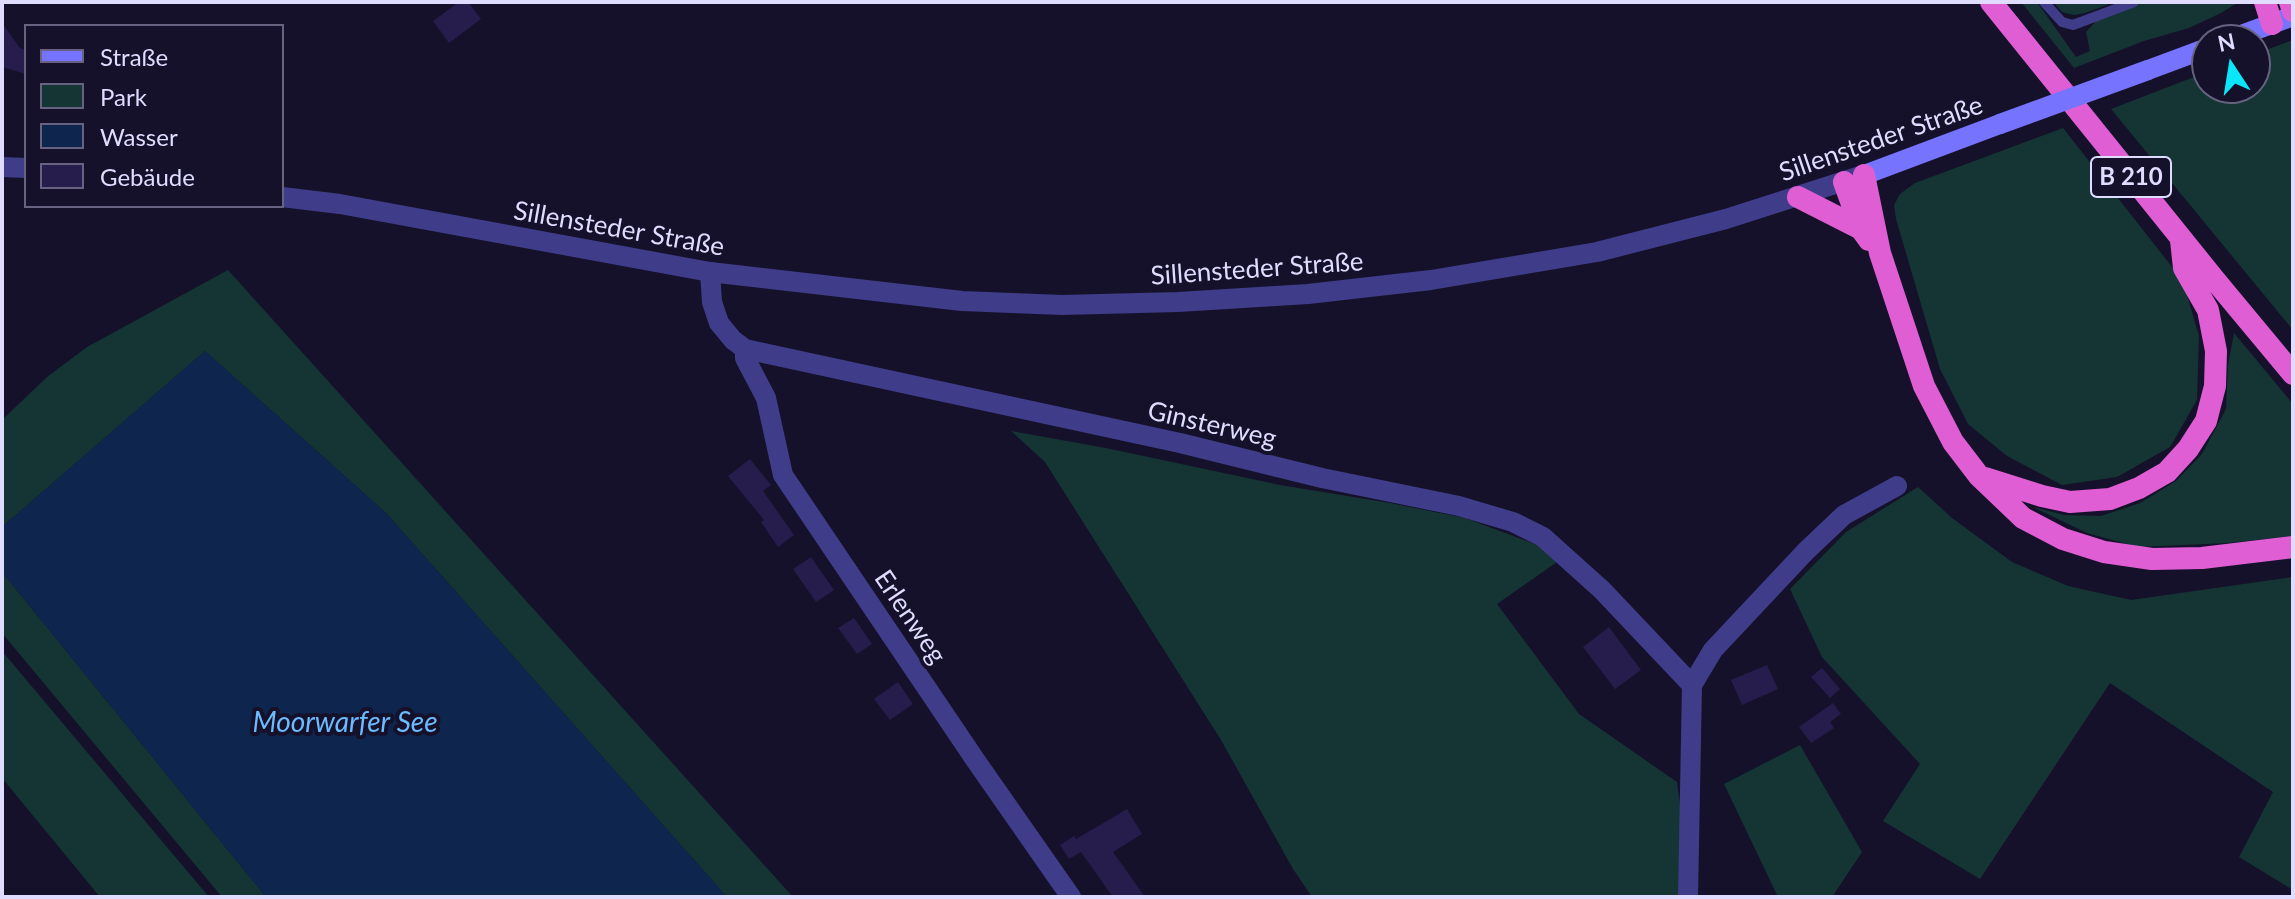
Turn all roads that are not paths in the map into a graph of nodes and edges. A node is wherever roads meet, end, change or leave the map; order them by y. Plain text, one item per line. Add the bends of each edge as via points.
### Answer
1 (1991, 2) edge
2 (2044, 2) edge
3 (2134, 2) edge
4 (2265, 2) edge
5 (2290, 2) edge
6 (2286, 17) edge
7 (2191, 54) edge
8 (2, 167) edge
9 (24, 168) edge
10 (1854, 178) junction
11 (284, 197) edge
12 (1798, 197) junction
13 (1861, 229) junction
14 (2181, 239) junction
15 (1880, 253) junction
16 (710, 272) junction
17 (745, 349) junction
18 (2293, 374) edge
19 (1979, 476) junction
20 (1897, 486) dead end
21 (2293, 547) edge
22 (1692, 685) junction
23 (1071, 897) edge
24 (1688, 897) edge

1 - 14 highway, B 210
2 - 3 lane via 2062,22 2073,25
4 - 6 highway
5 - 6 highway
7 - 10 main road, Sillensteder Straße, bridge
8 - 9 street
10 - 12 street, Sillensteder Straße
10 - 13 highway
10 - 15 highway
11 - 16 street, Sillensteder Straße
12 - 13 highway
12 - 16 street, Sillensteder Straße via 1597,252 1308,294 1033,304
13 - 15 highway
14 - 18 highway, B 210
14 - 19 highway via 2184,268 2208,310 2216,351 2206,421 2188,449 2167,472 2110,499 2070,502
15 - 19 highway via 1924,386 1953,442
16 - 17 street via 719,323
17 - 22 street, Ginsterweg via 1513,522 1543,537 1602,590
17 - 23 street, Erlenweg via 766,398 783,475
19 - 21 highway via 2023,518 2104,552 2152,559 2202,558
20 - 22 street via 1844,515 1806,551 1713,650
22 - 24 street

